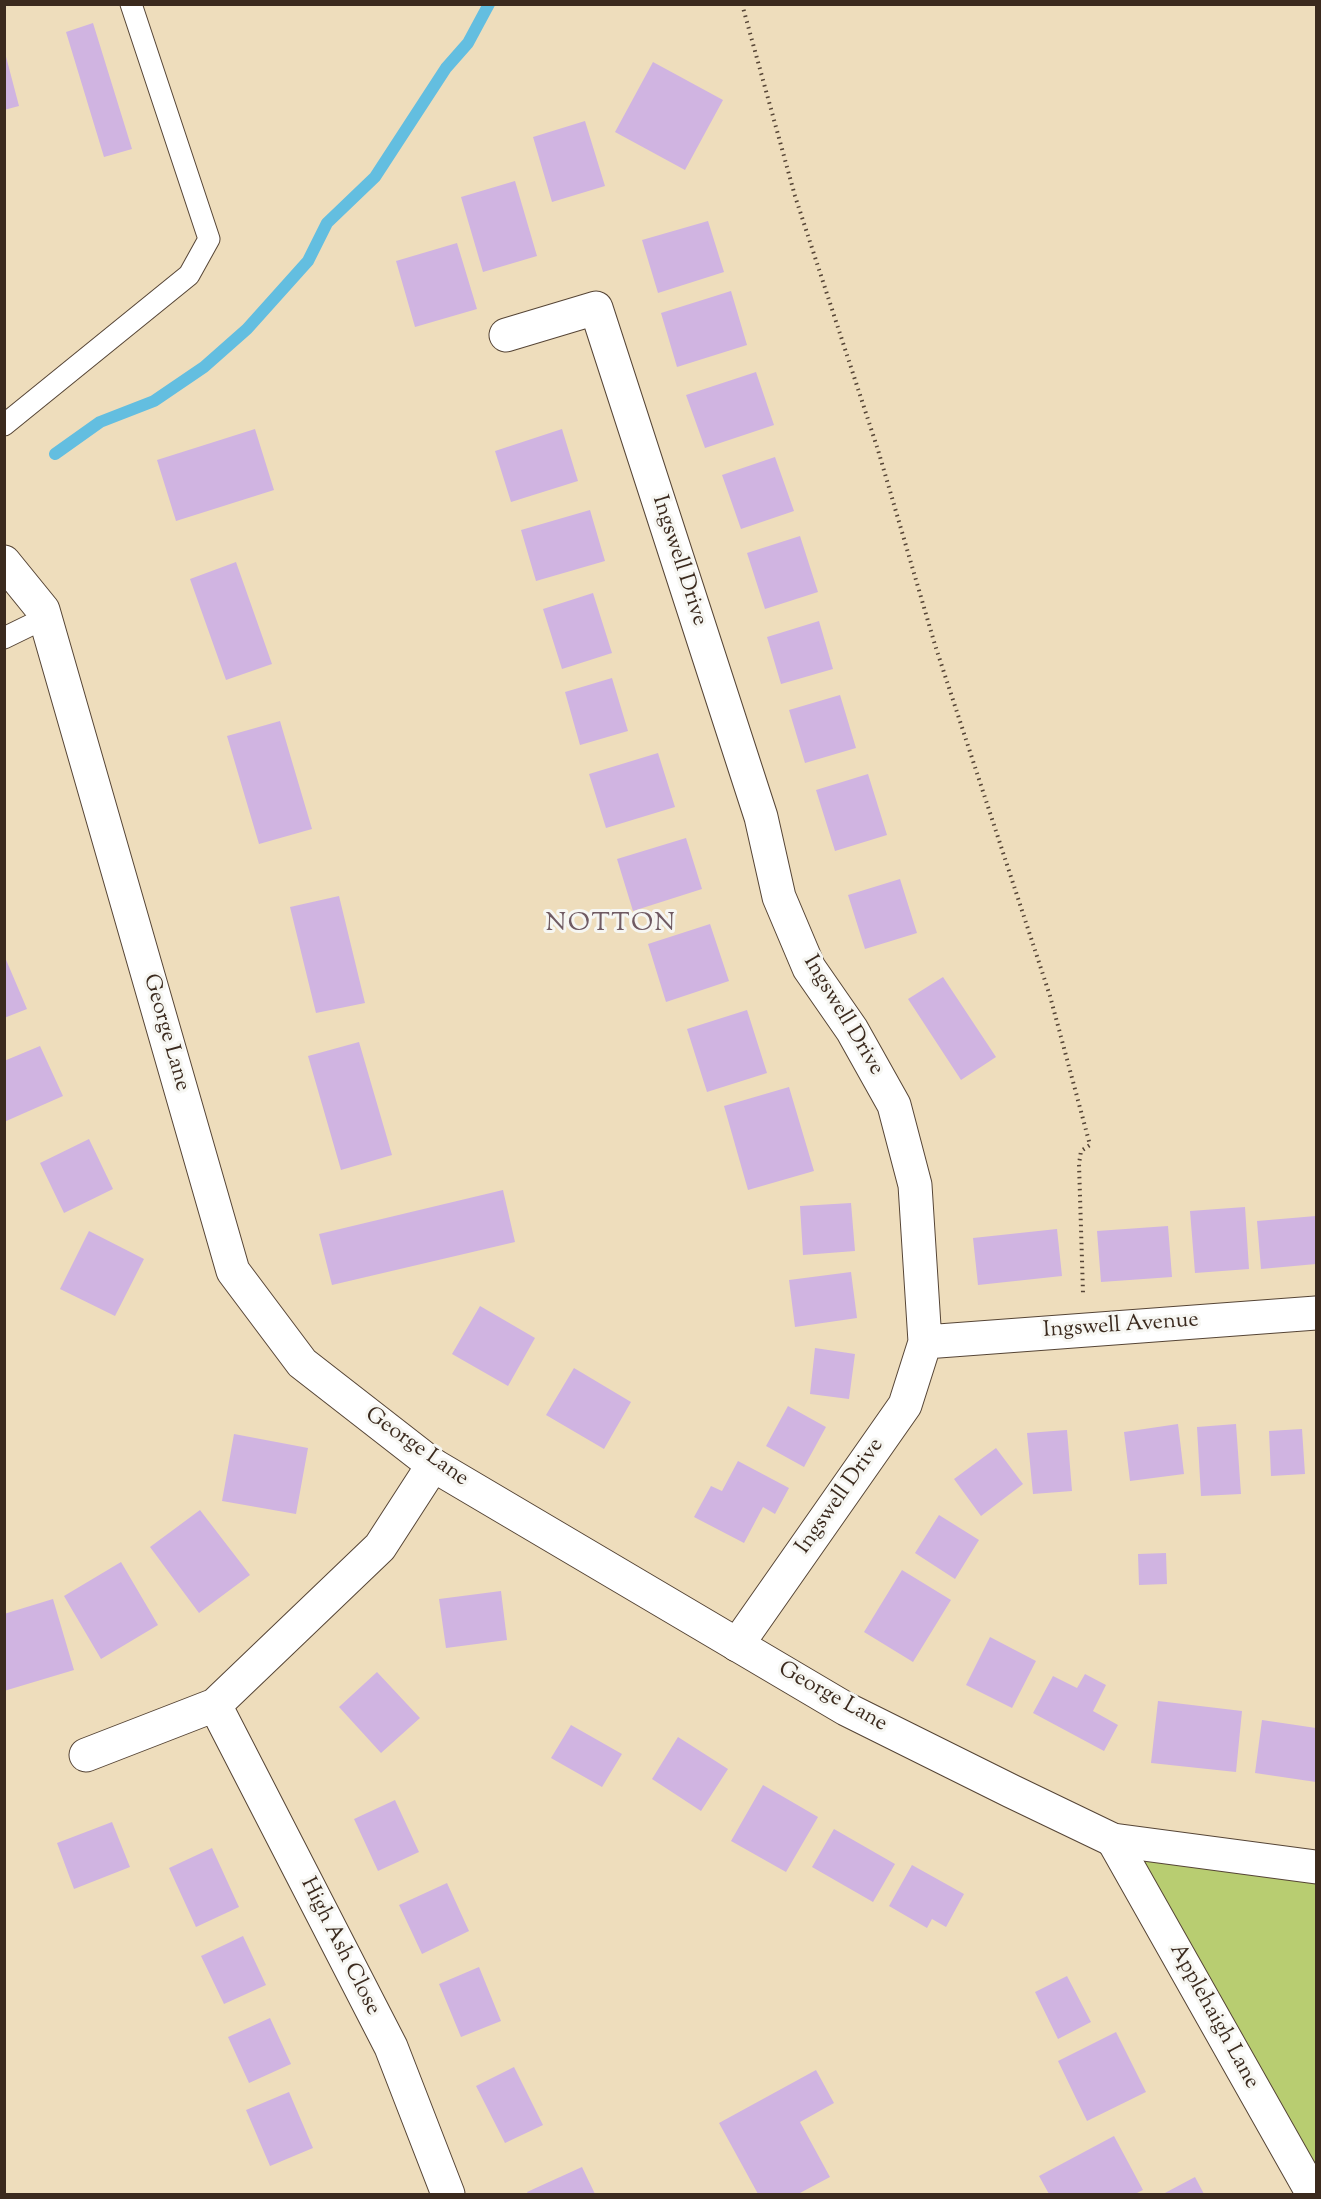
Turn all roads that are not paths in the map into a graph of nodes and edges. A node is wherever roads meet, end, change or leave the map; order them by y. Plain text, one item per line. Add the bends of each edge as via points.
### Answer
1 (131, 4) edge
2 (506, 335) dead end
3 (4, 425) edge
4 (4, 562) edge
5 (45, 618) junction
6 (4, 638) edge
7 (1317, 1313) edge
8 (926, 1342) junction
9 (433, 1465) junction
10 (737, 1645) junction
11 (215, 1706) junction
12 (87, 1755) dead end
13 (1113, 1840) junction
14 (1317, 1867) edge
15 (448, 2194) edge
16 (1313, 2194) edge

1 - 3 lane via 208,239 189,275
2 - 8 street, Ingswell Drive via 596,308 761,817 779,897 809,968 852,1030 894,1105 915,1185
4 - 5 street, George Lane via 43,610
5 - 6 lane
5 - 9 street, George Lane via 233,1271 302,1363
7 - 8 street, Ingswell Avenue
8 - 10 street, Ingswell Drive via 905,1405
9 - 10 street, George Lane
9 - 11 street via 380,1547
10 - 13 street, George Lane via 846,1709
11 - 12 street
11 - 15 street, High Ash Close via 391,2047
13 - 14 street, George Lane
13 - 16 street, Applehaigh Lane

